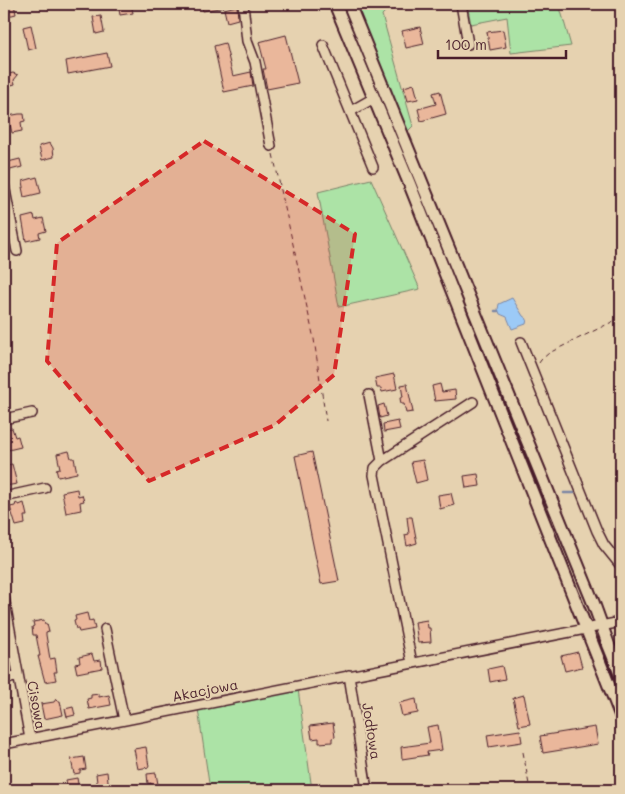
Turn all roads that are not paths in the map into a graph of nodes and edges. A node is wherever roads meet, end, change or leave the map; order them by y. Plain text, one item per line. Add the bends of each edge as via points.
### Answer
1 (244, 4) edge
2 (335, 4) edge
3 (349, 4) edge
4 (461, 4) edge
5 (323, 44) dead end
6 (468, 44) dead end
7 (374, 98) junction
8 (351, 112) junction
9 (271, 146) road end
10 (373, 167) dead end
11 (4, 185) edge
12 (18, 251) dead end
13 (521, 342) dead end
14 (369, 394) dead end
15 (473, 402) dead end
16 (32, 413) dead end
17 (4, 419) edge
18 (382, 461) junction
19 (45, 488) dead end
20 (4, 497) edge
21 (621, 566) edge
22 (4, 597) edge
23 (621, 622) edge
24 (602, 626) junction
25 (106, 629) dead end
26 (587, 629) junction
27 (412, 663) junction
28 (349, 675) junction
29 (18, 676) junction
30 (621, 676) edge
31 (4, 680) edge
32 (621, 716) edge
33 (124, 720) junction
34 (30, 739) junction
35 (4, 744) edge
36 (367, 790) edge

1 - 9 street via 247,41 255,62
2 - 7 main road
3 - 24 main road
4 - 6 street
5 - 8 street
7 - 8 street
7 - 26 main road
8 - 10 street
11 - 12 street
13 - 21 street via 597,531
14 - 18 street
15 - 18 street
16 - 17 street
18 - 27 street via 374,475
19 - 20 street
22 - 29 street, Cisowa
23 - 24 street, Akacjowa
24 - 26 street, Akacjowa
24 - 30 main road
25 - 33 street
26 - 27 street, Akacjowa
26 - 32 main road
27 - 28 street, Akacjowa
28 - 33 street, Akacjowa
28 - 36 street, Jodłowa
29 - 31 street, Cisowa
29 - 34 street, Cisowa
33 - 34 street, Akacjowa
34 - 35 street, Akacjowa

